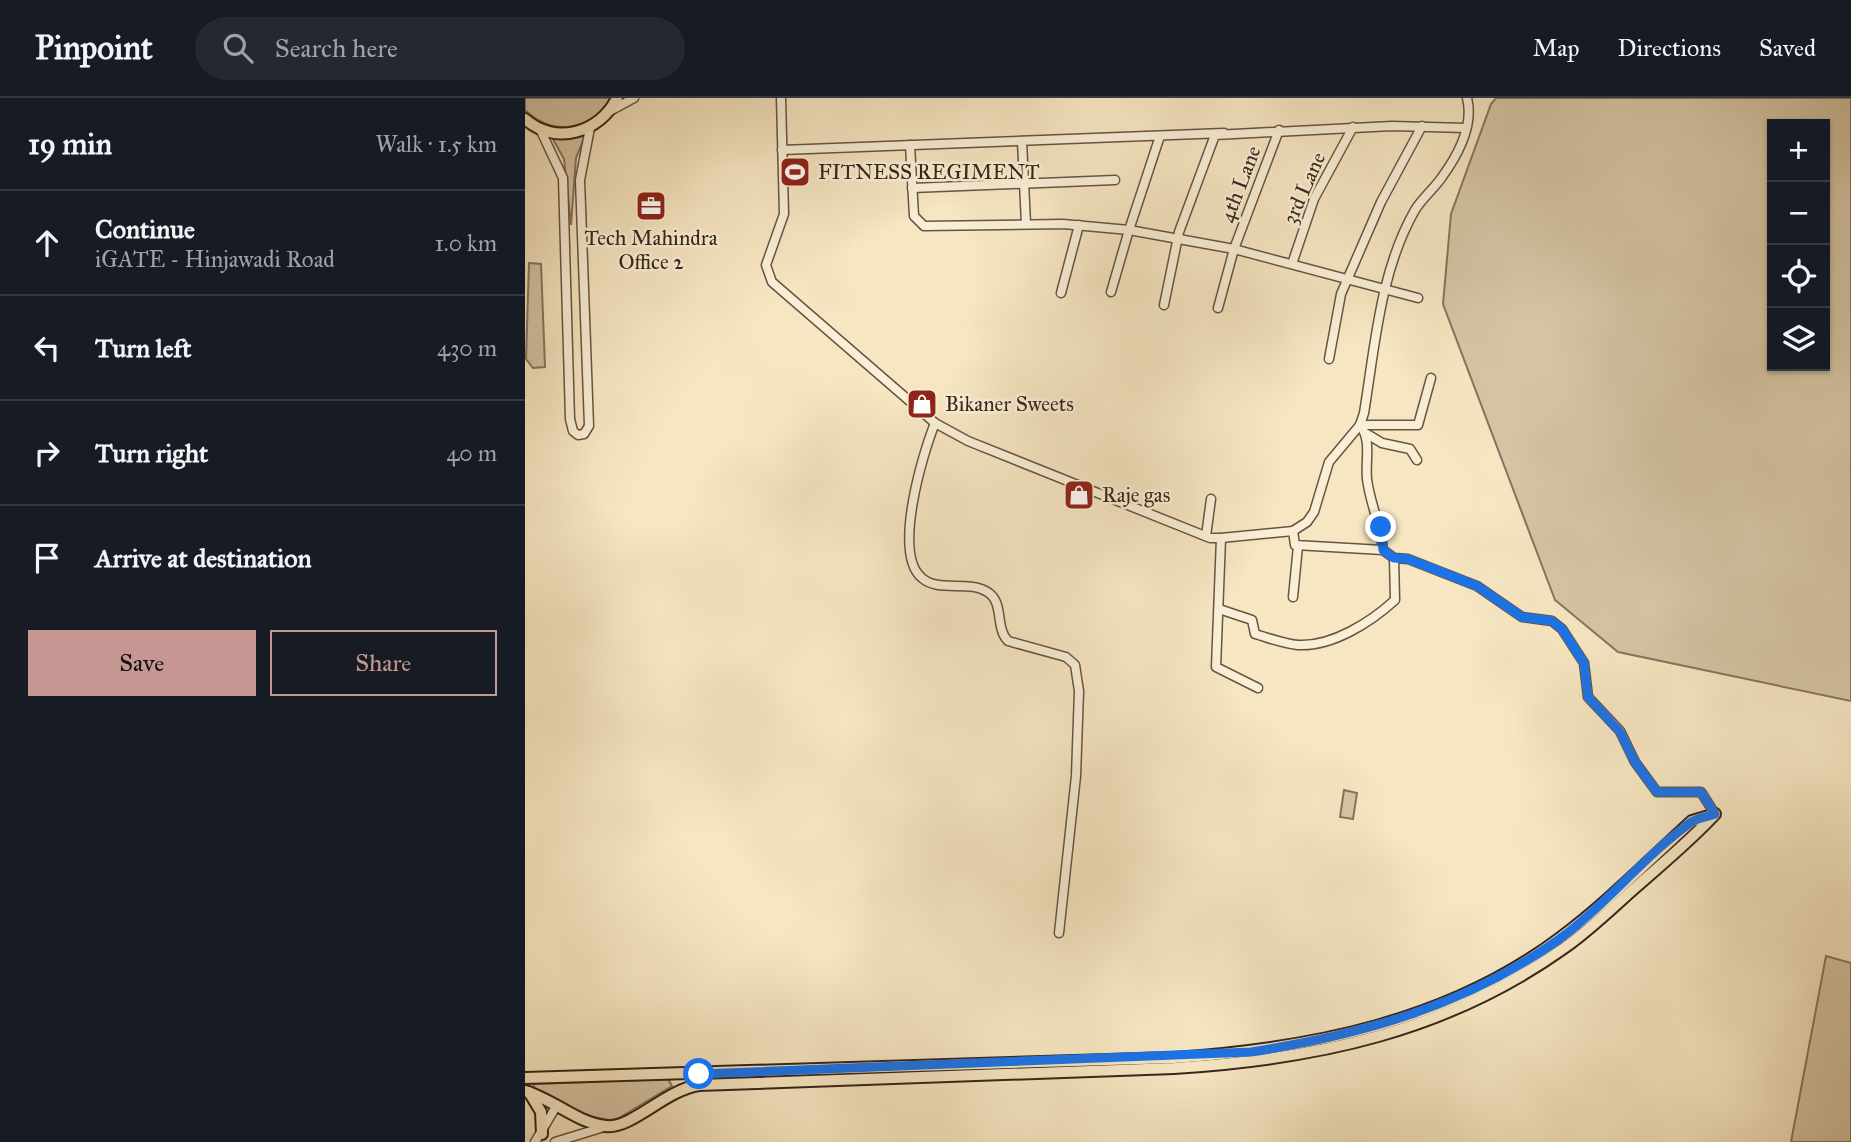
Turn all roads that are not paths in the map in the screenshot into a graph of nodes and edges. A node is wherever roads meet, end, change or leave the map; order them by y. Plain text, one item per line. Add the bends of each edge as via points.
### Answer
1 (617, 98) edge
2 (634, 98) edge
3 (781, 98) edge
4 (1467, 98) edge
5 (610, 111) junction
6 (525, 118) edge
7 (1422, 126) junction
8 (1353, 127) junction
9 (590, 128) junction
10 (1466, 128) junction
11 (540, 129) junction
12 (1279, 130) junction
13 (1224, 133) junction
14 (1160, 136) junction
15 (1022, 141) junction
16 (910, 145) junction
17 (782, 150) junction
18 (1115, 180) dead end
19 (1024, 185) junction
20 (912, 188) junction
21 (1027, 224) junction
22 (1079, 225) junction
23 (1129, 230) junction
24 (1179, 238) junction
25 (1234, 249) junction
26 (1292, 264) junction
27 (1348, 278) junction
28 (1386, 288) junction
29 (1111, 292) dead end
30 (1061, 293) dead end
31 (1418, 298) dead end
32 (1164, 305) dead end
33 (1218, 308) dead end
34 (1329, 359) dead end
35 (1431, 378) dead end
36 (935, 423) junction
37 (1360, 425) junction
38 (1367, 434) junction
39 (1417, 460) dead end
40 (1211, 499) dead end
41 (1293, 531) junction
42 (1206, 536) junction
43 (1221, 538) junction
44 (1298, 546) junction
45 (1383, 550) junction
46 (1394, 558) junction
47 (1293, 597) dead end
48 (1219, 609) junction
49 (1258, 688) dead end
50 (1715, 814) joint
51 (1059, 933) dead end
52 (1562, 943) junction
53 (678, 1075) junction
54 (525, 1078) edge
55 (678, 1089) junction
56 (526, 1091) edge
57 (557, 1105) junction
58 (607, 1126) junction
59 (538, 1138) edge
60 (555, 1142) edge

1 - 5 main road
2 - 5 street
3 - 17 street
4 - 10 street via 1471,114
5 - 9 main road
6 - 11 main road
7 - 8 street
7 - 10 street
7 - 27 street via 1381,201
8 - 12 street
8 - 26 street, 3rd Lane via 1314,199
9 - 11 main road via 565,134
9 - 11 street via 580,180 589,426 579,435 570,419 563,178
10 - 28 street via 1442,177 1416,208
12 - 13 street
12 - 25 street, 4th Lane
13 - 14 street
13 - 24 street via 1211,139
14 - 15 street
14 - 23 street
15 - 16 street
15 - 19 street
16 - 17 street
16 - 20 street
17 - 36 street via 784,214 766,265 772,282
18 - 19 street
19 - 20 street
19 - 21 street
20 - 21 street via 914,216 924,226
21 - 22 street
22 - 23 street
22 - 30 street
23 - 24 street
23 - 29 street
24 - 25 street
24 - 32 street
25 - 26 street
25 - 33 street, 4th Lane
26 - 27 street
27 - 28 street
27 - 34 street
28 - 31 street
28 - 37 street
35 - 37 street via 1417,425
36 - 42 street via 968,441
36 - 51 street via 923,452 914,497 912,565 934,584 977,587 991,594 998,607 1001,634 1008,641 1066,657 1075,664 1079,691 1076,776
37 - 38 street
37 - 41 street via 1329,462 1314,512
38 - 39 street via 1382,443 1410,449
38 - 45 street via 1367,477
40 - 42 street
41 - 43 street
41 - 44 street
42 - 43 street
43 - 48 street
44 - 45 street
44 - 47 street
45 - 46 street
46 - 48 street via 1395,600 1353,631 1317,643 1299,645 1255,634 1252,620
46 - 50 street via 1408,559 1477,586 1522,617 1552,621 1584,663 1588,697 1620,732 1648,783 1657,792 1701,792
48 - 49 street via 1216,667
50 - 52 main road via 1689,841
52 - 53 main road via 1437,1006 1313,1043 1251,1052
52 - 55 main road via 1486,994 1441,1015 1381,1037 1315,1053 1187,1067
53 - 54 main road
53 - 55 main road
55 - 58 main road via 628,1122
56 - 57 main road
56 - 59 main road via 541,1112
57 - 58 main road
57 - 59 street
58 - 60 street

